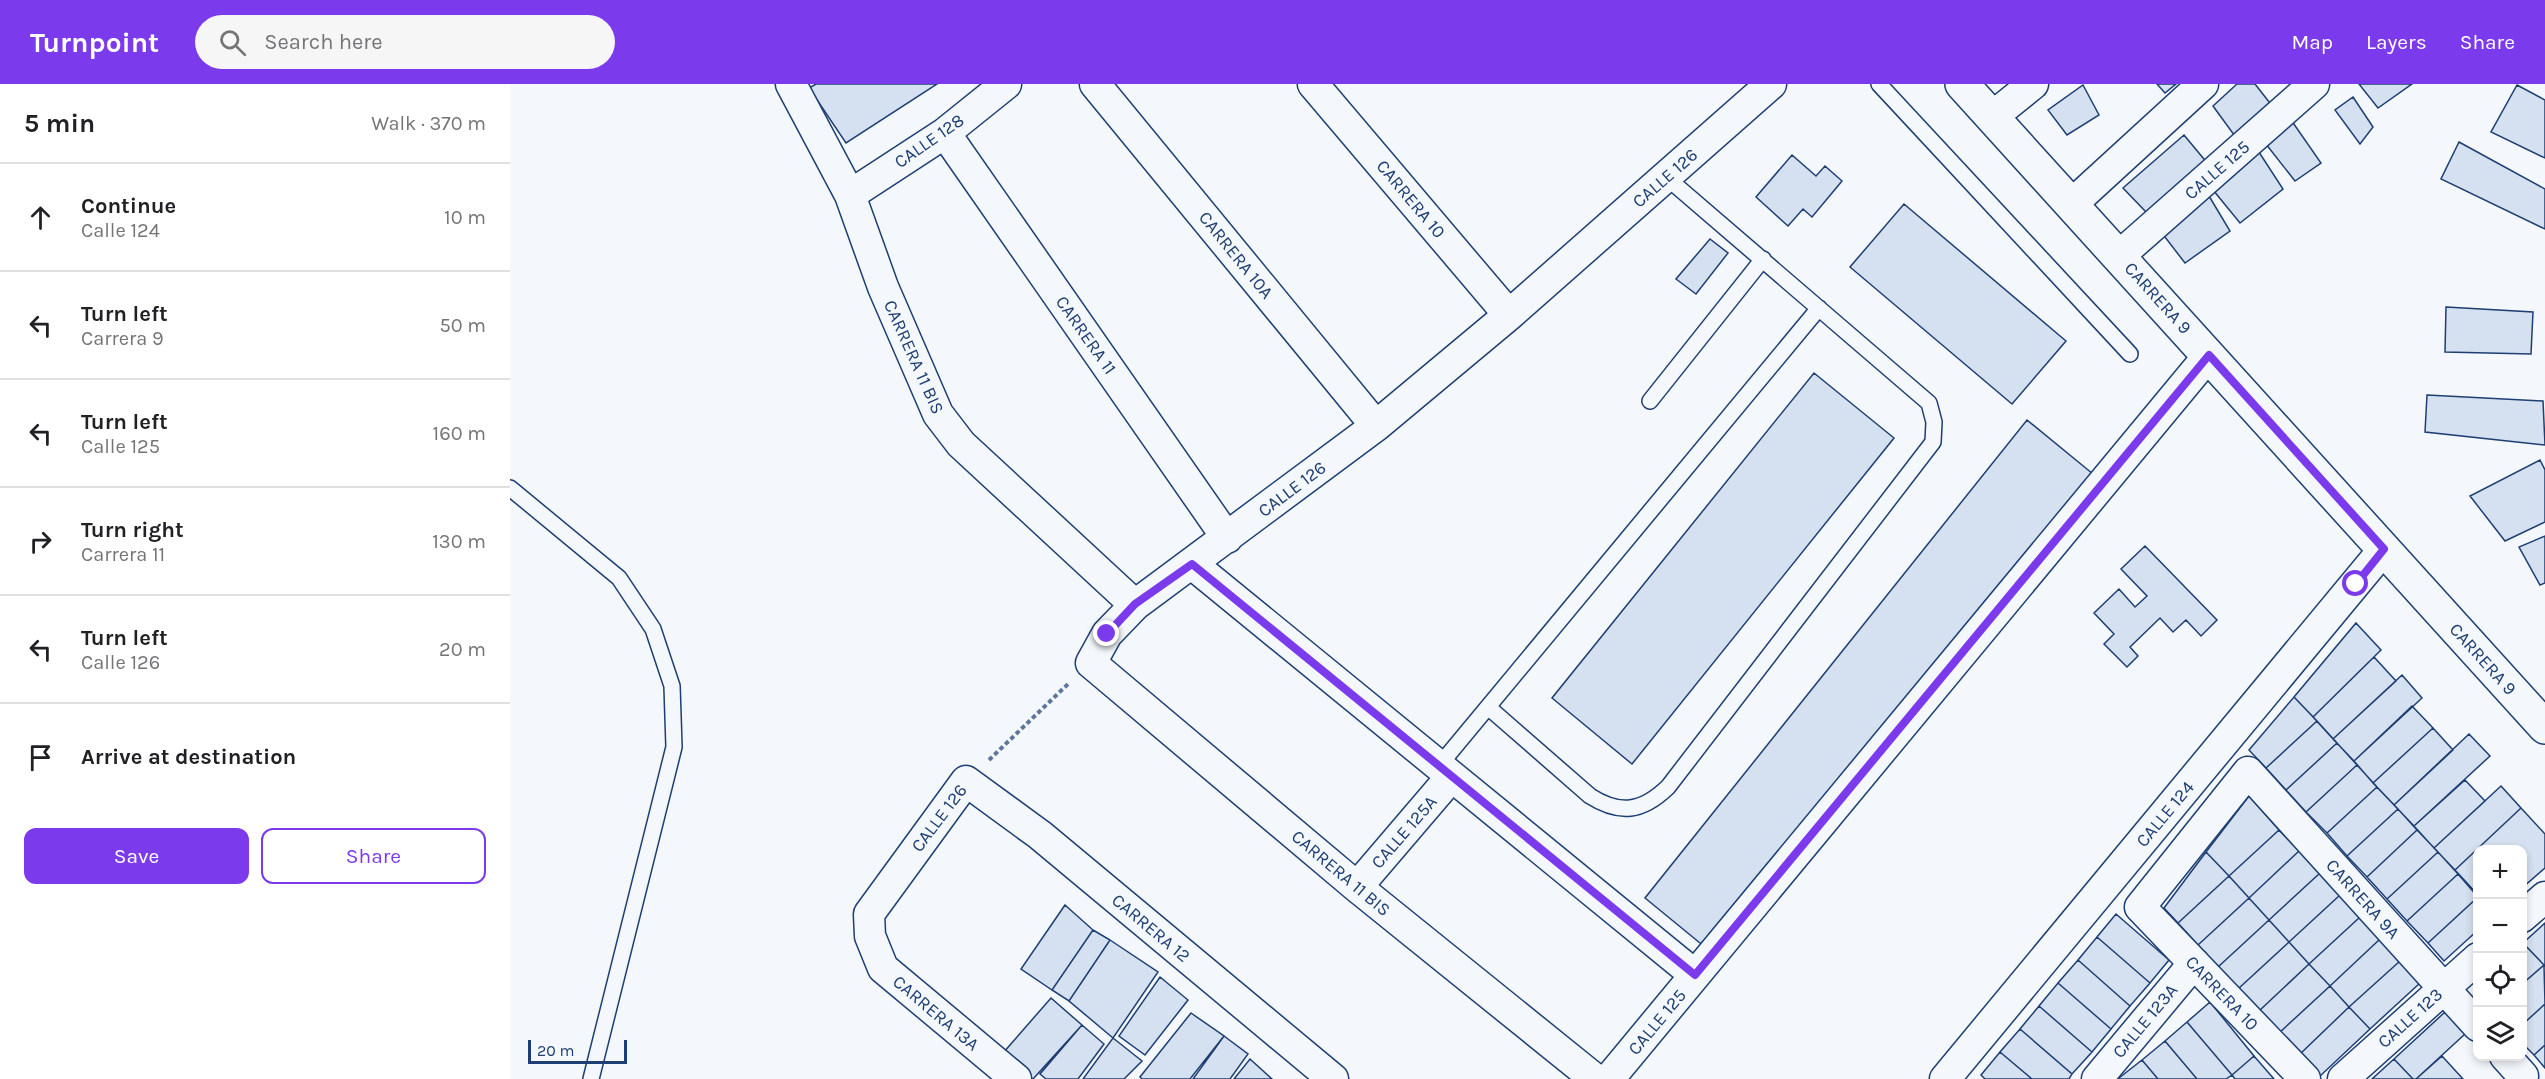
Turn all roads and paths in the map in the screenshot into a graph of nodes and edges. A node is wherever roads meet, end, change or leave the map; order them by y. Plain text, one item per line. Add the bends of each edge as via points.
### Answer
1 (791, 84) edge
2 (1006, 84) edge
3 (1095, 84) edge
4 (1313, 84) edge
5 (1771, 84) edge
6 (1879, 84) edge
7 (1962, 84) edge
8 (2033, 84) edge
9 (2203, 84) edge
10 (2314, 84) edge
11 (1992, 117) junction
12 (945, 133) junction
13 (1666, 177) junction
14 (850, 195) junction
15 (2072, 204) junction
16 (2119, 256) junction
17 (1763, 259) junction
18 (1819, 308) junction
19 (1509, 315) junction
20 (2130, 354) dead end
21 (2209, 355) junction
22 (1650, 401) dead end
23 (1376, 426) junction
24 (510, 488) edge
25 (1227, 538) junction
26 (2384, 549) junction
27 (1192, 564) junction
28 (1135, 604) junction
29 (1091, 663) junction
30 (1488, 708) junction
31 (2545, 727) edge
32 (1444, 772) junction
33 (2248, 772) joint
34 (966, 781) junction
35 (1357, 887) junction
36 (2545, 897) edge
37 (2527, 913) edge
38 (870, 936) joint
39 (2473, 962) edge
40 (2194, 963) junction
41 (1695, 975) junction
42 (2444, 988) junction
43 (2473, 1020) edge
44 (591, 1079) edge
45 (1016, 1079) edge
46 (1333, 1079) edge
47 (1595, 1079) edge
48 (1609, 1079) edge
49 (1945, 1079) edge
50 (2097, 1079) edge
51 (2305, 1079) edge
52 (2343, 1079) edge

1 - 14 street, CARRERA 11 BIS
2 - 12 street, CALLE 128
3 - 23 street, CARRERA 10A
4 - 19 street, CARRERA 10
5 - 13 street, CALLE 126
6 - 20 lane
7 - 11 street, CARRERA 9
8 - 11 street
9 - 15 street
10 - 16 street, CALLE 125
11 - 15 street, CARRERA 9
12 - 14 street, CALLE 128
12 - 25 street, CARRERA 11
13 - 17 lane
13 - 19 street, CALLE 126
14 - 28 street, CARRERA 11 BIS via 883,287 938,414 961,444
15 - 16 street, CARRERA 9
16 - 21 street, CARRERA 9
17 - 18 lane
17 - 22 lane
18 - 30 lane
18 - 30 lane via 1929,403 1934,422 1933,442 1668,787 1655,800 1639,807 1605,805
19 - 23 street, CALLE 126
21 - 26 street, CARRERA 9
21 - 41 street, CALLE 125
23 - 25 street, CALLE 126
24 - 44 lane via 619,579 653,629 672,686 674,747
25 - 27 street, CALLE 126
26 - 31 street, CARRERA 9
26 - 49 street, CALLE 124
27 - 28 street, CALLE 126
27 - 32 street
28 - 29 street, CALLE 126 via 1107,634
29 - 34 path, CALLE 126
29 - 35 street, CARRERA 11 BIS
30 - 32 lane
32 - 35 street, CALLE 125A
32 - 41 street
33 - 40 street, CARRERA 10 via 2140,907
33 - 42 street, CARRERA 9A
34 - 38 street, CALLE 126 via 869,914
34 - 46 street, CARRERA 12 via 1040,835
35 - 47 street, CARRERA 11 BIS
36 - 37 street
38 - 45 street, CARRERA 13A via 883,968
39 - 42 street, CALLE 123
40 - 50 street, CALLE 123A
40 - 51 street, CARRERA 10
41 - 48 street, CALLE 125
42 - 43 street, CARRERA 9A
42 - 52 street, CALLE 123

